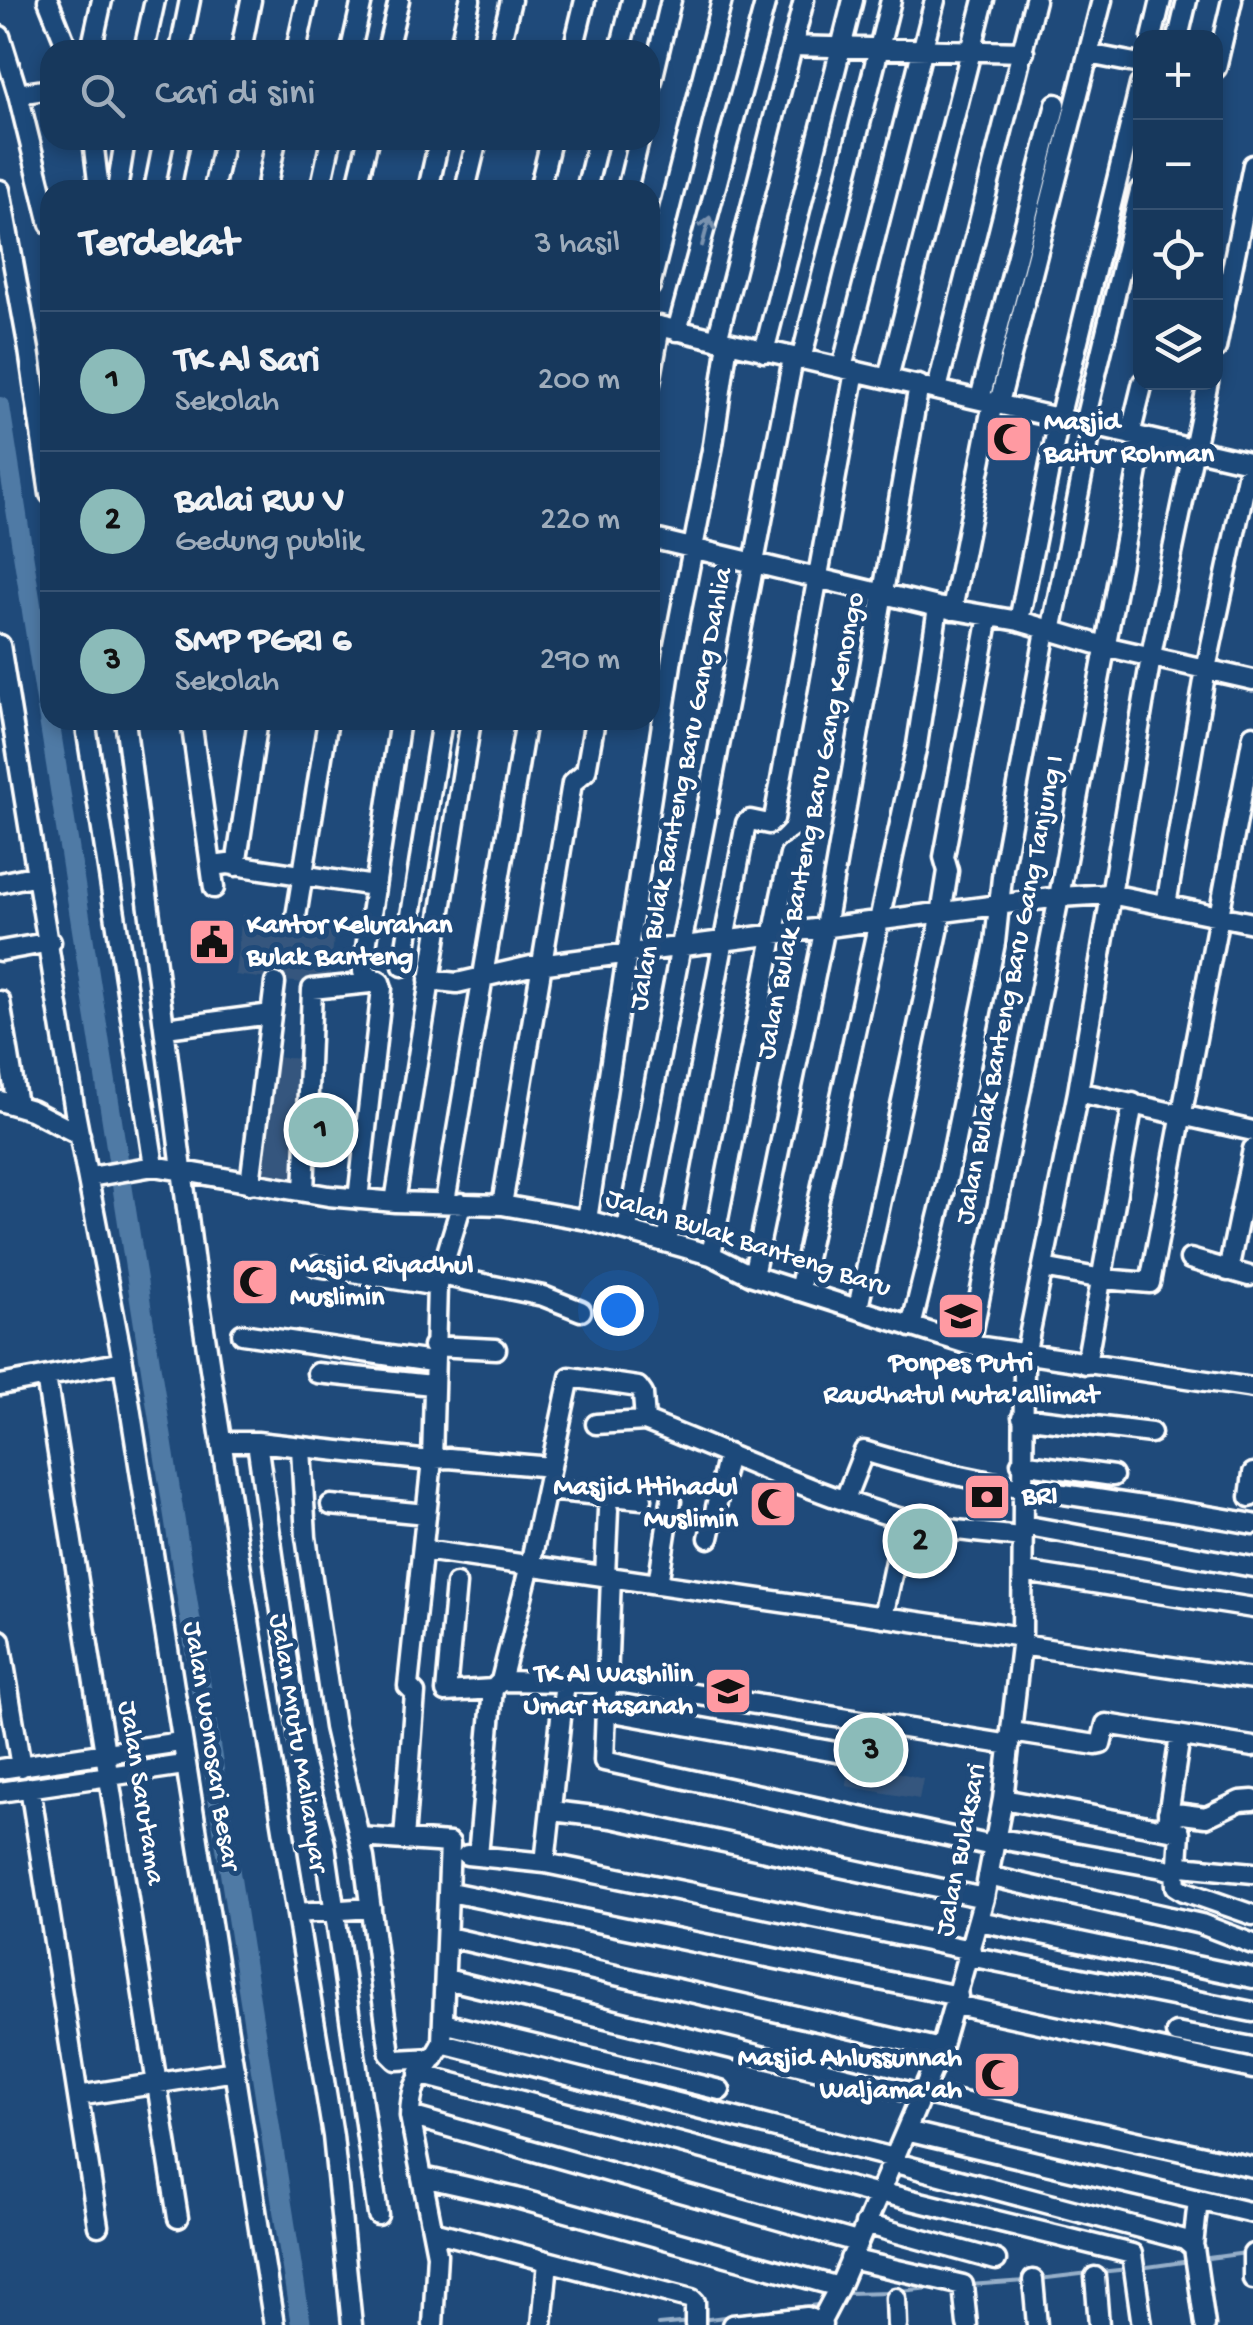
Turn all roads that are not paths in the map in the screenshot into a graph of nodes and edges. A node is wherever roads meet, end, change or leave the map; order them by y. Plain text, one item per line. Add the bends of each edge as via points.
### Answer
1 (102, 0) edge
2 (155, 0) edge
3 (190, 0) edge
4 (251, 0) edge
5 (307, 0) edge
6 (362, 0) edge
7 (398, 0) edge
8 (470, 0) edge
9 (511, 0) edge
10 (584, 0) edge
11 (632, 0) edge
12 (671, 0) edge
13 (722, 0) edge
14 (766, 0) edge
15 (804, 0) edge
16 (853, 0) edge
17 (891, 0) edge
18 (934, 0) edge
19 (984, 0) edge
20 (1035, 0) edge
21 (1102, 0) edge
22 (1160, 0) edge
23 (1187, 0) edge
24 (1232, 0) edge
25 (51, 3) edge
26 (1154, 30) edge
27 (1180, 30) edge
28 (0, 36) edge
29 (1223, 38) edge
30 (64, 40) edge
31 (93, 40) edge
32 (146, 40) edge
33 (182, 40) edge
34 (244, 40) edge
35 (298, 40) edge
36 (353, 40) edge
37 (390, 40) edge
38 (460, 40) edge
39 (501, 40) edge
40 (574, 40) edge
41 (622, 40) edge
42 (660, 46) edge
43 (792, 46) junction
44 (842, 48) junction
45 (878, 48) junction
46 (923, 50) junction
47 (970, 52) junction
48 (1024, 52) junction
49 (1088, 54) junction
50 (1133, 63) edge
51 (40, 91) edge
52 (18, 94) junction
53 (1056, 104) dead end
54 (1133, 114) edge
55 (94, 150) edge
56 (123, 150) edge
57 (162, 150) edge
58 (200, 150) edge
59 (222, 150) edge
60 (274, 150) edge
61 (329, 150) edge
62 (366, 150) edge
63 (437, 150) edge
64 (475, 150) edge
65 (549, 150) edge
66 (596, 150) edge
67 (636, 150) edge
68 (1253, 165) edge
69 (98, 180) edge
70 (119, 180) edge
71 (156, 180) edge
72 (194, 180) edge
73 (214, 180) edge
74 (268, 180) edge
75 (322, 180) edge
76 (358, 180) edge
77 (430, 180) edge
78 (467, 180) edge
79 (541, 180) edge
80 (588, 180) edge
81 (630, 180) edge
82 (0, 190) edge
83 (40, 190) edge
84 (1136, 210) edge
85 (660, 246) edge
86 (1223, 313) edge
87 (666, 327) edge
88 (722, 341) junction
89 (764, 352) junction
90 (797, 359) junction
91 (849, 370) junction
92 (888, 378) junction
93 (928, 387) junction
94 (1141, 390) edge
95 (1206, 390) edge
96 (991, 401) junction
97 (1059, 419) junction
98 (1088, 425) junction
99 (40, 426) edge
100 (1137, 436) junction
101 (1195, 449) junction
102 (1251, 462) edge
103 (660, 540) edge
104 (693, 546) junction
105 (753, 562) junction
106 (817, 578) junction
107 (883, 593) junction
108 (945, 608) junction
109 (989, 616) junction
110 (1019, 621) junction
111 (1048, 631) junction
112 (1104, 646) junction
113 (1, 652) edge
114 (1152, 652) junction
115 (1206, 669) junction
116 (1253, 680) edge
117 (86, 730) edge
118 (126, 730) edge
119 (193, 730) edge
120 (256, 730) edge
121 (326, 730) edge
122 (398, 730) edge
123 (440, 730) edge
124 (470, 730) edge
125 (524, 730) edge
126 (593, 730) edge
127 (1253, 735) edge
128 (802, 844) dead end
129 (213, 866) junction
130 (236, 866) junction
131 (37, 875) junction
132 (302, 876) junction
133 (0, 882) edge
134 (374, 886) junction
135 (214, 888) dead end
136 (1110, 894) junction
137 (1058, 897) junction
138 (998, 905) junction
139 (1166, 905) junction
140 (940, 912) junction
141 (1219, 917) junction
142 (881, 918) junction
143 (295, 922) dead end
144 (1253, 923) edge
145 (825, 927) junction
146 (772, 935) junction
147 (50, 942) junction
148 (722, 943) junction
149 (679, 947) junction
150 (0, 951) edge
151 (628, 953) junction
152 (403, 966) dead end
153 (540, 966) junction
154 (483, 975) junction
155 (429, 980) junction
156 (380, 982) junction
157 (275, 983) dead end
158 (0, 1001) edge
159 (271, 1014) junction
160 (166, 1028) junction
161 (2, 1033) edge
162 (1078, 1092) junction
163 (9, 1103) edge
164 (1133, 1103) junction
165 (1184, 1114) junction
166 (1253, 1132) edge
167 (80, 1135) junction
168 (1253, 1149) edge
169 (151, 1166) junction
170 (182, 1170) junction
171 (90, 1177) junction
172 (250, 1184) junction
173 (304, 1192) junction
174 (358, 1200) junction
175 (395, 1202) junction
176 (502, 1205) junction
177 (456, 1209) junction
178 (587, 1220) junction
179 (627, 1230) junction
180 (667, 1242) junction
181 (711, 1256) junction
182 (1190, 1259) dead end
183 (317, 1266) dead end
184 (1043, 1268) junction
185 (1228, 1271) junction
186 (753, 1276) junction
187 (1249, 1276) dead end
188 (1102, 1279) junction
189 (438, 1281) junction
190 (799, 1290) junction
191 (858, 1308) junction
192 (581, 1311) dead end
193 (911, 1327) junction
194 (242, 1334) dead end
195 (970, 1345) junction
196 (496, 1349) dead end
197 (433, 1354) junction
198 (123, 1362) junction
199 (1024, 1362) junction
200 (1086, 1364) junction
201 (318, 1373) dead end
202 (46, 1376) junction
203 (0, 1385) edge
204 (432, 1385) junction
205 (1253, 1388) edge
206 (1022, 1417) junction
207 (645, 1421) junction
208 (596, 1424) dead end
209 (1152, 1433) dead end
210 (221, 1442) junction
211 (257, 1442) junction
212 (301, 1448) junction
213 (728, 1454) junction
214 (432, 1460) junction
215 (1021, 1463) junction
216 (550, 1466) junction
217 (1253, 1473) edge
218 (1113, 1476) dead end
219 (1020, 1486) junction
220 (546, 1490) junction
221 (1250, 1497) dead end
222 (642, 1499) dead end
223 (845, 1499) junction
224 (671, 1501) dead end
225 (330, 1504) dead end
226 (608, 1510) dead end
227 (426, 1514) junction
228 (904, 1520) junction
229 (1253, 1524) edge
230 (1023, 1531) junction
231 (709, 1538) dead end
232 (424, 1550) junction
233 (530, 1564) junction
234 (1253, 1566) edge
235 (1024, 1572) junction
236 (608, 1577) junction
237 (456, 1584) dead end
238 (658, 1584) junction
239 (1253, 1608) edge
240 (883, 1617) junction
241 (0, 1640) edge
242 (1021, 1641) junction
243 (1253, 1679) edge
244 (564, 1681) junction
245 (609, 1682) junction
246 (497, 1685) junction
247 (446, 1692) junction
248 (415, 1693) junction
249 (607, 1711) junction
250 (855, 1720) junction
251 (1180, 1736) junction
252 (1011, 1739) junction
253 (180, 1742) junction
254 (1253, 1747) edge
255 (107, 1754) junction
256 (67, 1760) junction
257 (184, 1765) junction
258 (21, 1767) junction
259 (0, 1770) edge
260 (111, 1776) junction
261 (71, 1781) junction
262 (30, 1788) junction
263 (0, 1792) edge
264 (1003, 1799) junction
265 (1253, 1800) edge
266 (552, 1811) junction
267 (1167, 1820) junction
268 (359, 1837) junction
269 (404, 1840) junction
270 (994, 1842) junction
271 (451, 1854) junction
272 (478, 1856) junction
273 (545, 1863) junction
274 (1176, 1867) junction
275 (1253, 1873) edge
276 (988, 1876) junction
277 (450, 1892) junction
278 (984, 1898) junction
279 (371, 1908) junction
280 (334, 1911) junction
281 (297, 1913) junction
282 (1253, 1915) edge
283 (979, 1921) junction
284 (448, 1937) junction
285 (1253, 1944) edge
286 (970, 1953) junction
287 (1253, 1978) edge
288 (446, 1979) junction
289 (957, 2001) junction
290 (1253, 2012) edge
291 (443, 2023) junction
292 (1176, 2033) dead end
293 (1253, 2047) edge
294 (941, 2049) junction
295 (438, 2050) junction
296 (1253, 2069) edge
297 (234, 2071) junction
298 (418, 2074) junction
299 (157, 2084) junction
300 (720, 2090) dead end
301 (922, 2094) junction
302 (78, 2096) junction
303 (410, 2116) junction
304 (906, 2131) junction
305 (893, 2160) junction
306 (1253, 2167) edge
307 (423, 2177) junction
308 (879, 2193) junction
309 (1198, 2200) junction
310 (1253, 2213) edge
311 (378, 2215) dead end
312 (178, 2218) dead end
313 (865, 2224) junction
314 (98, 2226) dead end
315 (434, 2230) junction
316 (1189, 2243) junction
317 (853, 2251) junction
318 (1253, 2254) edge
319 (996, 2260) dead end
320 (548, 2262) junction
321 (1095, 2277) dead end
322 (1253, 2279) edge
323 (1033, 2280) dead end
324 (840, 2287) junction
325 (896, 2298) dead end
326 (695, 2322) edge
327 (821, 2324) edge
328 (274, 2325) edge
329 (352, 2325) edge
330 (433, 2325) edge
331 (542, 2325) edge
332 (732, 2325) edge
333 (897, 2325) edge
334 (967, 2325) edge
335 (1037, 2325) edge
336 (1099, 2325) edge
337 (1142, 2325) edge
338 (1205, 2325) edge

1 - 31 street
2 - 32 street
3 - 33 street
4 - 34 street
5 - 35 street
6 - 36 street
7 - 37 street
8 - 38 street
9 - 39 street
10 - 40 street
11 - 41 street
12 - 42 street
13 - 85 street
87 -> 14 street
15 - 43 street
16 - 44 street
17 - 45 street, Jalan Bulak Banteng Baru Gang Dahlia
18 - 46 street
19 - 47 street
20 - 48 street, Jalan Bulak Banteng Baru Gang Kenongo
21 - 49 street
22 - 26 street
23 - 27 street
24 - 29 street
25 - 30 street
28 - 52 street
43 - 44 street
43 - 88 street
44 - 45 street
44 - 89 street
45 - 46 street
45 - 90 street, Jalan Bulak Banteng Baru Gang Dahlia
46 - 47 street
46 - 91 street
47 - 48 street
47 - 92 street
48 - 93 street, Jalan Bulak Banteng Baru Gang Kenongo
49 - 50 street
49 - 96 street
51 - 52 street
52 - 83 street
53 - 96 street
54 - 97 street
55 - 69 street
56 - 70 street
57 - 71 street
58 - 72 street
59 - 73 street
60 - 74 street
61 - 75 street
62 - 76 street
63 - 77 street
64 - 78 street
65 - 79 street
66 - 80 street
67 - 81 street
68 - 86 street
82 - 99 street
84 - 98 street
87 - 88 street
88 - 89 street
88 - 104 street via 713,445
89 - 90 street
90 - 91 street
90 - 105 street, Jalan Bulak Banteng Baru Gang Dahlia
91 - 92 street
91 - 106 street
92 - 93 street
93 - 96 street
93 - 107 street, Jalan Bulak Banteng Baru Gang Kenongo
94 - 100 street, Jalan Bulak Banteng Baru Gang Tanjung I
95 - 101 street, Jalan Bulaksari
96 - 97 street
96 - 108 street
97 - 98 street
97 - 110 street
98 - 100 street
98 - 111 street
100 - 101 street
100 - 112 street, Jalan Bulak Banteng Baru Gang Tanjung I
101 - 102 street
101 - 114 street, Jalan Bulaksari
102 - 115 street
103 - 104 street
104 - 105 street
104 - 151 street
105 - 106 street
105 - 149 street, Jalan Bulak Banteng Baru Gang Dahlia
106 - 107 street
106 - 148 street via 774,819 746,823
107 - 108 street
107 - 145 street, Jalan Bulak Banteng Baru Gang Kenongo
108 - 109 street
108 - 142 street
109 - 110 street
109 - 140 street
110 - 111 street
111 - 112 street
111 - 138 street
112 - 114 street
112 - 137 street, Jalan Bulak Banteng Baru Gang Tanjung I
113 - 131 street, Jalan Wonosari Besar
114 - 115 street
114 - 136 street, Jalan Bulaksari
115 - 116 street
115 - 139 street
117 - 169 street
118 - 160 street, Jalan Mrutu Malianyar
119 - 129 street
120 - 130 street
121 - 132 street
122 - 134 street
123 - 152 street
124 - 155 street
125 - 154 street
126 - 153 street via 586,771 572,782
127 - 141 street
128 - 146 street via 790,856
129 - 130 street
129 - 135 street
130 - 132 street
131 - 133 street
131 - 147 street, Jalan Wonosari Besar
132 - 134 street
132 - 143 street
134 - 156 street via 363,970
136 - 137 street
136 - 139 street
136 - 162 street, Jalan Bulaksari
137 - 138 street
137 - 195 street, Jalan Bulak Banteng Baru Gang Tanjung I
138 - 140 street
138 - 193 street via 967,1085
139 - 141 street
140 - 142 street
140 - 191 street
141 - 144 street
141 - 165 street
142 - 145 street
142 - 190 street
145 - 146 street
145 - 186 street, Jalan Bulak Banteng Baru Gang Kenongo
146 - 148 street
146 - 181 street
147 - 150 street
147 - 167 street, Jalan Wonosari Besar
148 - 149 street
148 - 180 street
149 - 151 street
149 - 179 street, Jalan Bulak Banteng Baru Gang Dahlia
151 - 153 street
151 - 178 street
153 - 154 street
153 - 176 street
154 - 155 street
154 - 177 street
155 - 175 street
156 - 173 street via 313,988
156 - 174 street
157 - 159 street
158 - 161 street
159 - 160 street
159 - 172 street
160 - 170 street, Jalan Mrutu Malianyar
161 - 163 street
162 - 164 street
162 - 184 street, Jalan Bulaksari
163 - 167 street
164 - 165 street
164 - 188 street
165 - 166 street
165 - 188 street via 1150,1283
167 - 171 street, Jalan Wonosari Besar
168 - 185 street
169 - 170 street, Jalan Bulak Banteng Baru
169 - 171 street, Jalan Bulak Banteng Baru
170 - 172 street, Jalan Bulak Banteng Baru
170 - 210 street, Jalan Mrutu Malianyar
171 - 198 street, Jalan Wonosari Besar
172 - 173 street, Jalan Bulak Banteng Baru
173 - 174 street, Jalan Bulak Banteng Baru
174 - 175 street, Jalan Bulak Banteng Baru
175 - 177 street, Jalan Bulak Banteng Baru
176 - 177 street, Jalan Bulak Banteng Baru
176 - 178 street, Jalan Bulak Banteng Baru
177 - 189 street
178 - 179 street, Jalan Bulak Banteng Baru
179 - 180 street, Jalan Bulak Banteng Baru
180 - 181 street, Jalan Bulak Banteng Baru
181 - 186 street, Jalan Bulak Banteng Baru
182 - 185 street
183 - 189 street
184 - 188 street
184 - 199 street, Jalan Bulaksari
185 - 187 street
186 - 190 street, Jalan Bulak Banteng Baru
188 - 200 street
189 - 192 street via 544,1296
189 - 197 street
190 - 191 street, Jalan Bulak Banteng Baru
191 - 193 street, Jalan Bulak Banteng Baru
193 - 195 street, Jalan Bulak Banteng Baru
194 - 197 street
195 - 199 street, Jalan Bulak Banteng Baru
196 - 197 street
197 - 204 street
198 - 202 street
198 - 253 street, Jalan Wonosari Besar
199 - 200 street, Jalan Bulak Banteng Baru
199 - 206 street, Jalan Bulaksari
200 - 205 street, Jalan Bulak Banteng Baru
201 - 204 street
202 - 203 street
202 - 255 street, Jalan Sarutama
204 - 214 street
206 - 209 street
206 - 215 street, Jalan Bulaksari
207 - 208 street
207 - 213 street
207 - 216 street via 638,1387 572,1376
210 - 211 street
210 - 281 street, Jalan Mrutu Malianyar
211 - 212 street
211 - 280 street via 302,1753
212 - 214 street
212 - 268 street via 306,1537 334,1727
213 - 223 street
213 - 231 street
214 - 216 street
214 - 227 street
215 - 218 street
215 - 219 street, Jalan Bulaksari
216 - 220 street
217 - 221 street
219 - 223 street via 864,1451
219 - 229 street
219 - 230 street, Jalan Bulaksari
220 - 222 street
220 - 233 street
223 - 228 street
224 - 238 street
225 - 227 street
226 - 236 street
227 - 232 street
228 - 230 street via 960,1531
228 - 240 street
230 - 234 street
230 - 235 street, Jalan Bulaksari
232 - 233 street
232 - 248 street via 408,1686
233 - 236 street
233 - 246 street
235 - 239 street
235 - 242 street, Jalan Bulaksari
236 - 238 street
236 - 245 street
237 - 247 street
238 - 240 street
240 - 242 street
241 - 258 street
242 - 243 street
242 - 252 street, Jalan Bulaksari
244 - 245 street
244 - 246 street
244 - 266 street
245 - 249 street
245 - 250 street
246 - 247 street
246 - 272 street
247 - 248 street
248 - 269 street
249 - 250 street via 847,1754
249 - 270 street via 604,1761
250 - 252 street
251 - 252 street via 1106,1724 1096,1745
251 - 254 street
251 - 267 street
252 - 264 street, Jalan Bulaksari
253 - 255 street
253 - 257 street, Jalan Wonosari Besar
255 - 256 street
255 - 260 street, Jalan Sarutama
256 - 258 street
256 - 261 street
257 - 260 street
257 - 297 street, Jalan Wonosari Besar
258 - 259 street
260 - 261 street
260 - 299 street, Jalan Sarutama
261 - 262 street
262 - 263 street
262 - 302 street
264 - 267 street
264 - 270 street, Jalan Bulaksari
265 - 267 street via 1206,1817
266 - 273 street
266 - 278 street
267 - 274 street via 1180,1832
268 - 269 street
268 - 279 street
269 - 271 street via 448,1842
270 - 274 street
270 - 276 street, Jalan Bulaksari
271 - 272 street
271 - 277 street
272 - 273 street
273 - 286 street
274 - 275 street
274 - 282 street via 1176,1886 1184,1891
276 - 278 street, Jalan Bulaksari
276 - 285 street via 1201,1924
277 - 284 street
277 - 289 street
278 - 283 street, Jalan Bulaksari
279 - 280 street
279 - 295 street via 390,2056
280 - 281 street
280 - 311 street
281 - 329 street, Jalan Mrutu Malianyar via 333,2136
283 - 286 street, Jalan Bulaksari
283 - 287 street
284 - 288 street
284 - 294 street
286 - 289 street, Jalan Bulaksari
286 - 290 street
288 - 291 street
288 - 301 street
289 - 294 street, Jalan Bulaksari
289 - 296 street
291 - 295 street
291 - 300 street
292 - 293 street
294 - 301 street, Jalan Bulaksari
295 - 298 street
295 - 305 street
297 - 299 street
297 - 328 street, Jalan Wonosari Besar
298 - 303 street
298 - 308 street
299 - 302 street
299 - 312 street, Jalan Sarutama
301 - 304 street, Jalan Bulaksari
301 - 306 street
302 - 314 street
303 - 307 street
303 - 317 street
304 - 305 street, Jalan Bulaksari
304 - 309 street
305 - 308 street, Jalan Bulaksari
305 - 316 street
307 - 315 street
307 - 324 street
308 - 313 street, Jalan Bulaksari
308 - 337 street via 1132,2254
309 - 310 street
309 - 316 street
313 - 317 street, Jalan Bulaksari
313 - 319 street
315 - 320 street
315 - 330 street
316 - 338 street
317 - 324 street, Jalan Bulaksari
317 - 334 street via 962,2285
318 - 322 street
320 - 326 street via 692,2300
320 - 331 street
321 - 336 street
323 - 335 street
324 - 327 street, Jalan Bulaksari
325 - 333 street
327 - 332 street via 807,2318

